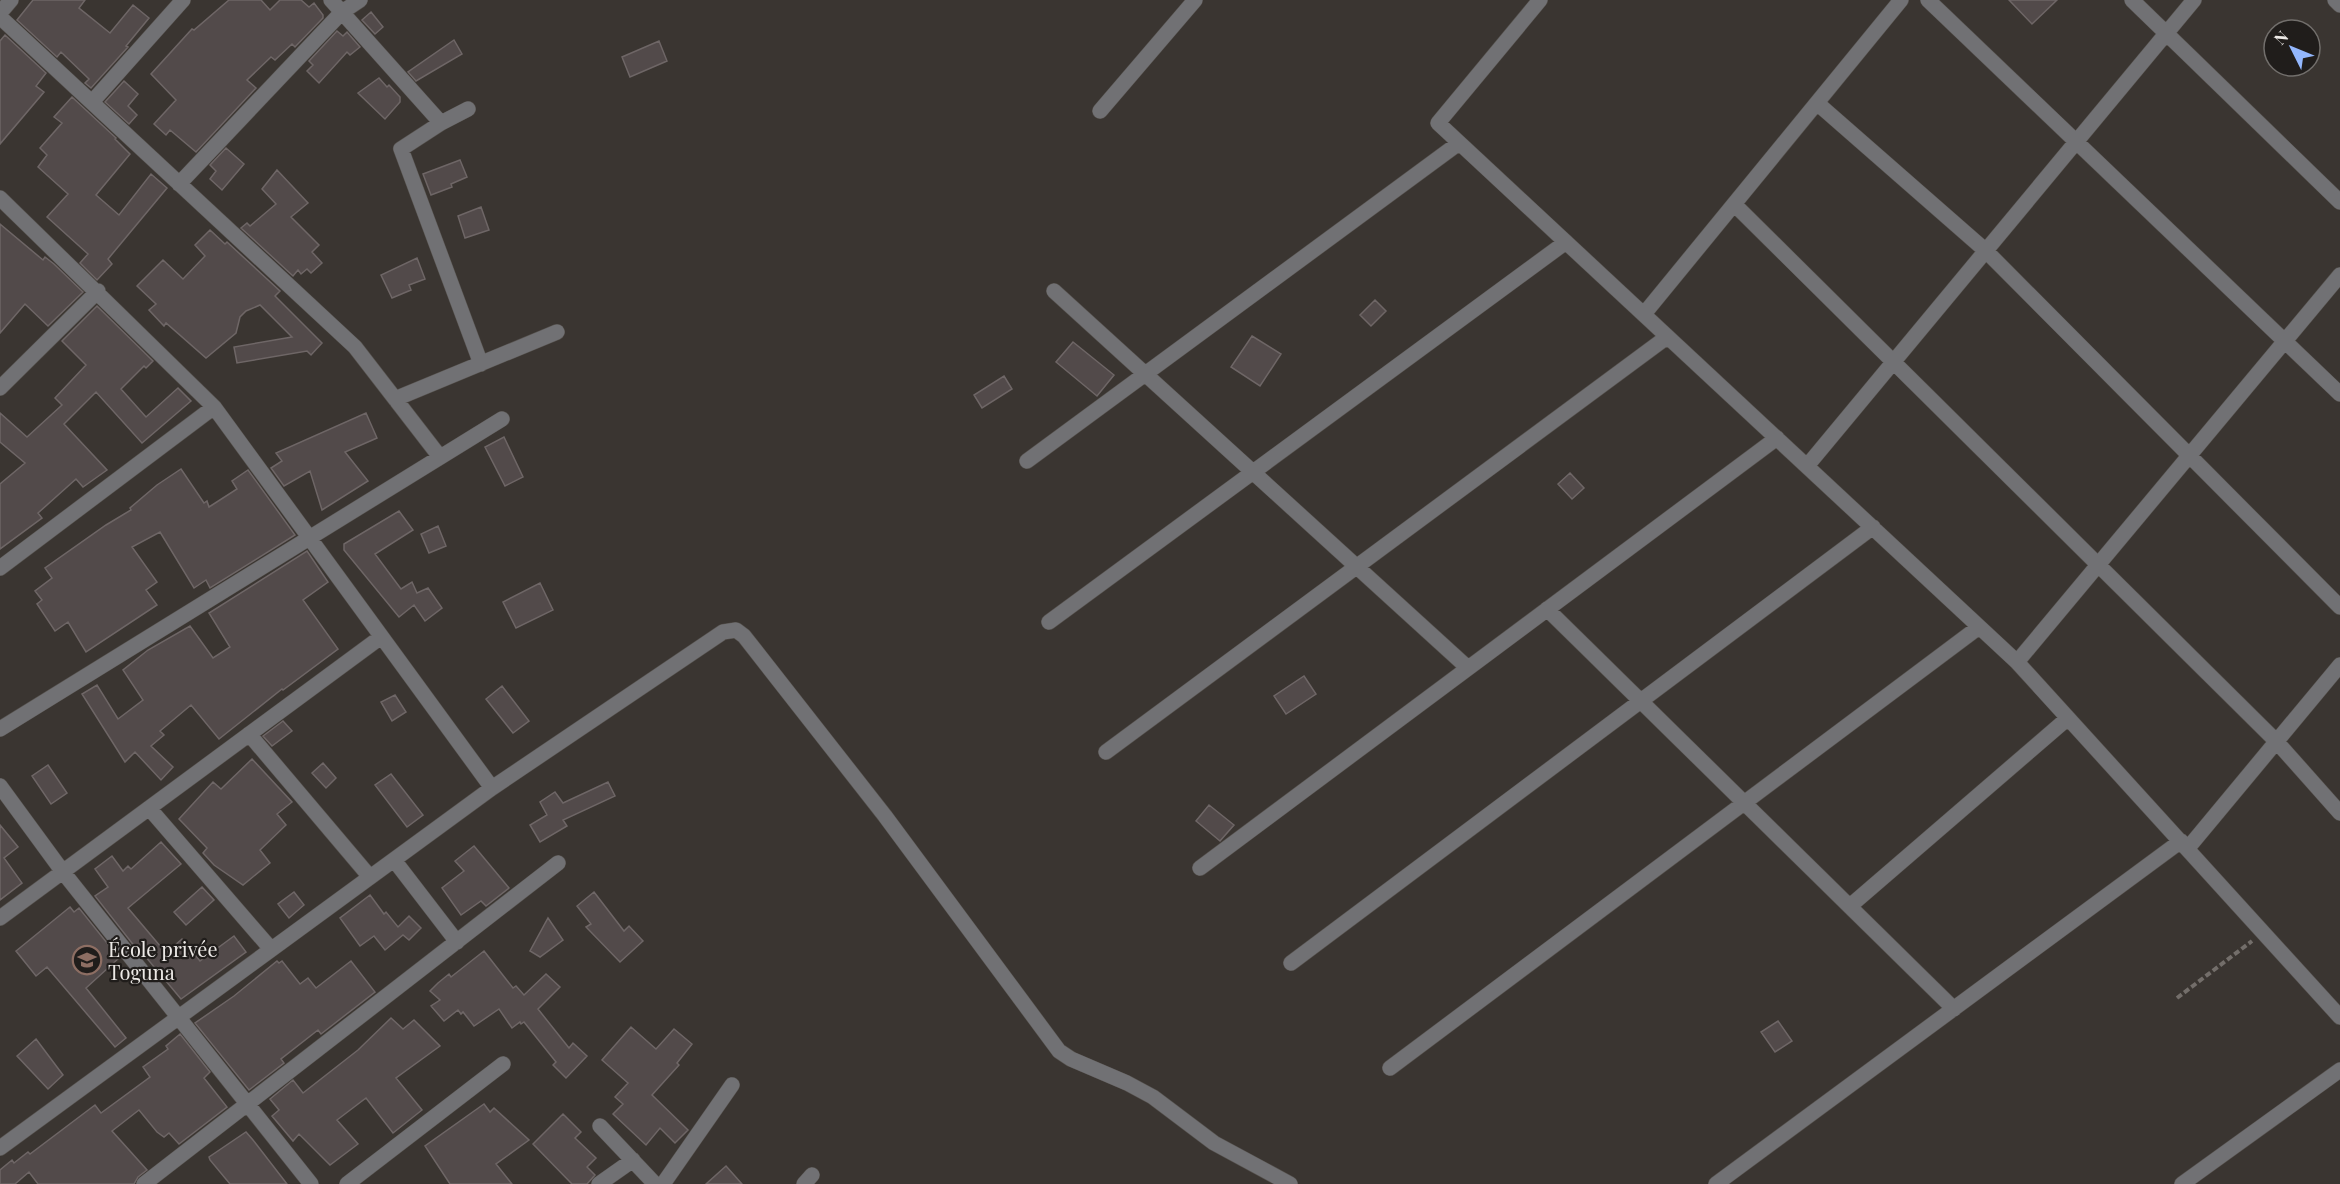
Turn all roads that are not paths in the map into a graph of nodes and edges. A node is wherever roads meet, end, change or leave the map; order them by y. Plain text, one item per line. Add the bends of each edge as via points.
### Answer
1 (11, 0) edge
2 (183, 0) edge
3 (331, 0) edge
4 (360, 0) edge
5 (1195, 0) edge
6 (1540, 0) edge
7 (1901, 0) edge
8 (1928, 0) edge
9 (2132, 0) edge
10 (2194, 0) edge
11 (2335, 0) edge
12 (2340, 5) edge
13 (342, 12) junction
14 (0, 15) edge
15 (2166, 33) junction
16 (92, 102) junction
17 (1817, 103) junction
18 (468, 109) dead end
19 (1100, 111) dead end
20 (441, 123) junction
21 (2076, 142) junction
22 (1459, 143) junction
23 (179, 184) junction
24 (2340, 202) edge
25 (2, 204) edge
26 (1734, 204) junction
27 (1566, 242) junction
28 (1986, 251) junction
29 (2340, 275) edge
30 (98, 291) junction
31 (1054, 291) dead end
32 (1644, 315) junction
33 (557, 332) dead end
34 (1667, 337) junction
35 (2285, 341) junction
36 (481, 363) junction
37 (1893, 363) junction
38 (1146, 374) junction
39 (0, 388) edge
40 (2340, 394) edge
41 (395, 399) junction
42 (214, 407) junction
43 (502, 418) dead end
44 (1777, 438) junction
45 (2189, 456) junction
46 (440, 457) junction
47 (1027, 461) dead end
48 (1806, 466) junction
49 (1253, 472) junction
50 (1873, 527) junction
51 (309, 538) junction
52 (2097, 565) junction
53 (1357, 566) junction
54 (0, 568) edge
55 (2340, 607) edge
56 (1547, 609) junction
57 (1049, 622) dead end
58 (1980, 627) junction
59 (381, 637) junction
60 (2017, 662) junction
61 (2340, 665) edge
62 (1468, 668) junction
63 (1641, 702) junction
64 (2068, 718) junction
65 (0, 729) edge
66 (249, 734) junction
67 (2277, 741) junction
68 (1106, 752) dead end
69 (0, 786) edge
70 (492, 788) junction
71 (1744, 803) junction
72 (149, 808) junction
73 (2340, 813) edge
74 (2184, 845) junction
75 (394, 860) junction
76 (558, 863) dead end
77 (1200, 868) dead end
78 (63, 872) junction
79 (370, 877) junction
80 (1850, 906) junction
81 (0, 918) edge
82 (457, 942) junction
83 (271, 950) junction
84 (1291, 963) dead end
85 (1954, 1008) junction
86 (178, 1017) junction
87 (2340, 1017) edge
88 (503, 1064) dead end
89 (1390, 1068) dead end
90 (2340, 1070) edge
91 (732, 1085) dead end
92 (247, 1104) junction
93 (600, 1126) dead end
94 (0, 1148) edge
95 (633, 1160) junction
96 (144, 1184) edge
97 (311, 1184) edge
98 (347, 1184) edge
99 (599, 1184) edge
100 (655, 1184) edge
101 (663, 1184) edge
102 (1290, 1184) edge
103 (1716, 1184) edge
104 (2182, 1184) edge

1 - 14 street
2 - 16 street
3 - 13 street
4 - 13 street
5 - 19 street
6 - 22 street via 1438,123
7 - 17 street
8 - 21 street
9 - 15 street
10 - 15 street
11 - 12 street
13 - 20 street
13 - 23 street
14 - 16 street
15 - 21 street
15 - 24 street
16 - 23 street
17 - 26 street
17 - 28 street
18 - 20 street
20 - 36 street via 400,149
21 - 28 street
21 - 35 street
22 - 27 street
22 - 38 street
23 - 41 street via 354,347
25 - 30 street
26 - 32 street
26 - 37 street
27 - 32 street
27 - 49 street
28 - 37 street
28 - 45 street
29 - 35 street
30 - 39 street
30 - 42 street
31 - 38 street
32 - 34 street
33 - 36 street
34 - 44 street
34 - 53 street
35 - 40 street
35 - 45 street
36 - 41 street
37 - 48 street
37 - 52 street
38 - 47 street
38 - 49 street
41 - 46 street
42 - 51 street
42 - 54 street
43 - 46 street
44 - 48 street
44 - 56 street
45 - 52 street
45 - 55 street
46 - 51 street
48 - 50 street
49 - 53 street
49 - 57 street
50 - 58 street
50 - 63 street
51 - 59 street
51 - 65 street
52 - 60 street
52 - 67 street
53 - 62 street
53 - 68 street
56 - 62 street
56 - 63 street
58 - 60 street
58 - 71 street
59 - 66 street
59 - 70 street
60 - 64 street
61 - 67 street
62 - 77 street
63 - 71 street
63 - 84 street
64 - 74 street
64 - 80 street
66 - 72 street
66 - 79 street
67 - 73 street
67 - 74 street
69 - 78 street
70 - 75 street
70 - 102 street via 723,632 736,630 885,816 1059,1051 1153,1097 1214,1143
71 - 80 street
71 - 89 street
72 - 78 street
72 - 83 street
74 - 85 street
74 - 87 street
75 - 79 street
75 - 82 street
76 - 82 street
78 - 81 street
78 - 86 street
79 - 83 street
80 - 85 street
82 - 92 street
83 - 86 street
85 - 103 street
86 - 92 street
86 - 94 street
88 - 98 street
90 - 104 street
91 - 101 street
92 - 96 street
92 - 97 street
93 - 95 street
95 - 99 street
95 - 100 street

